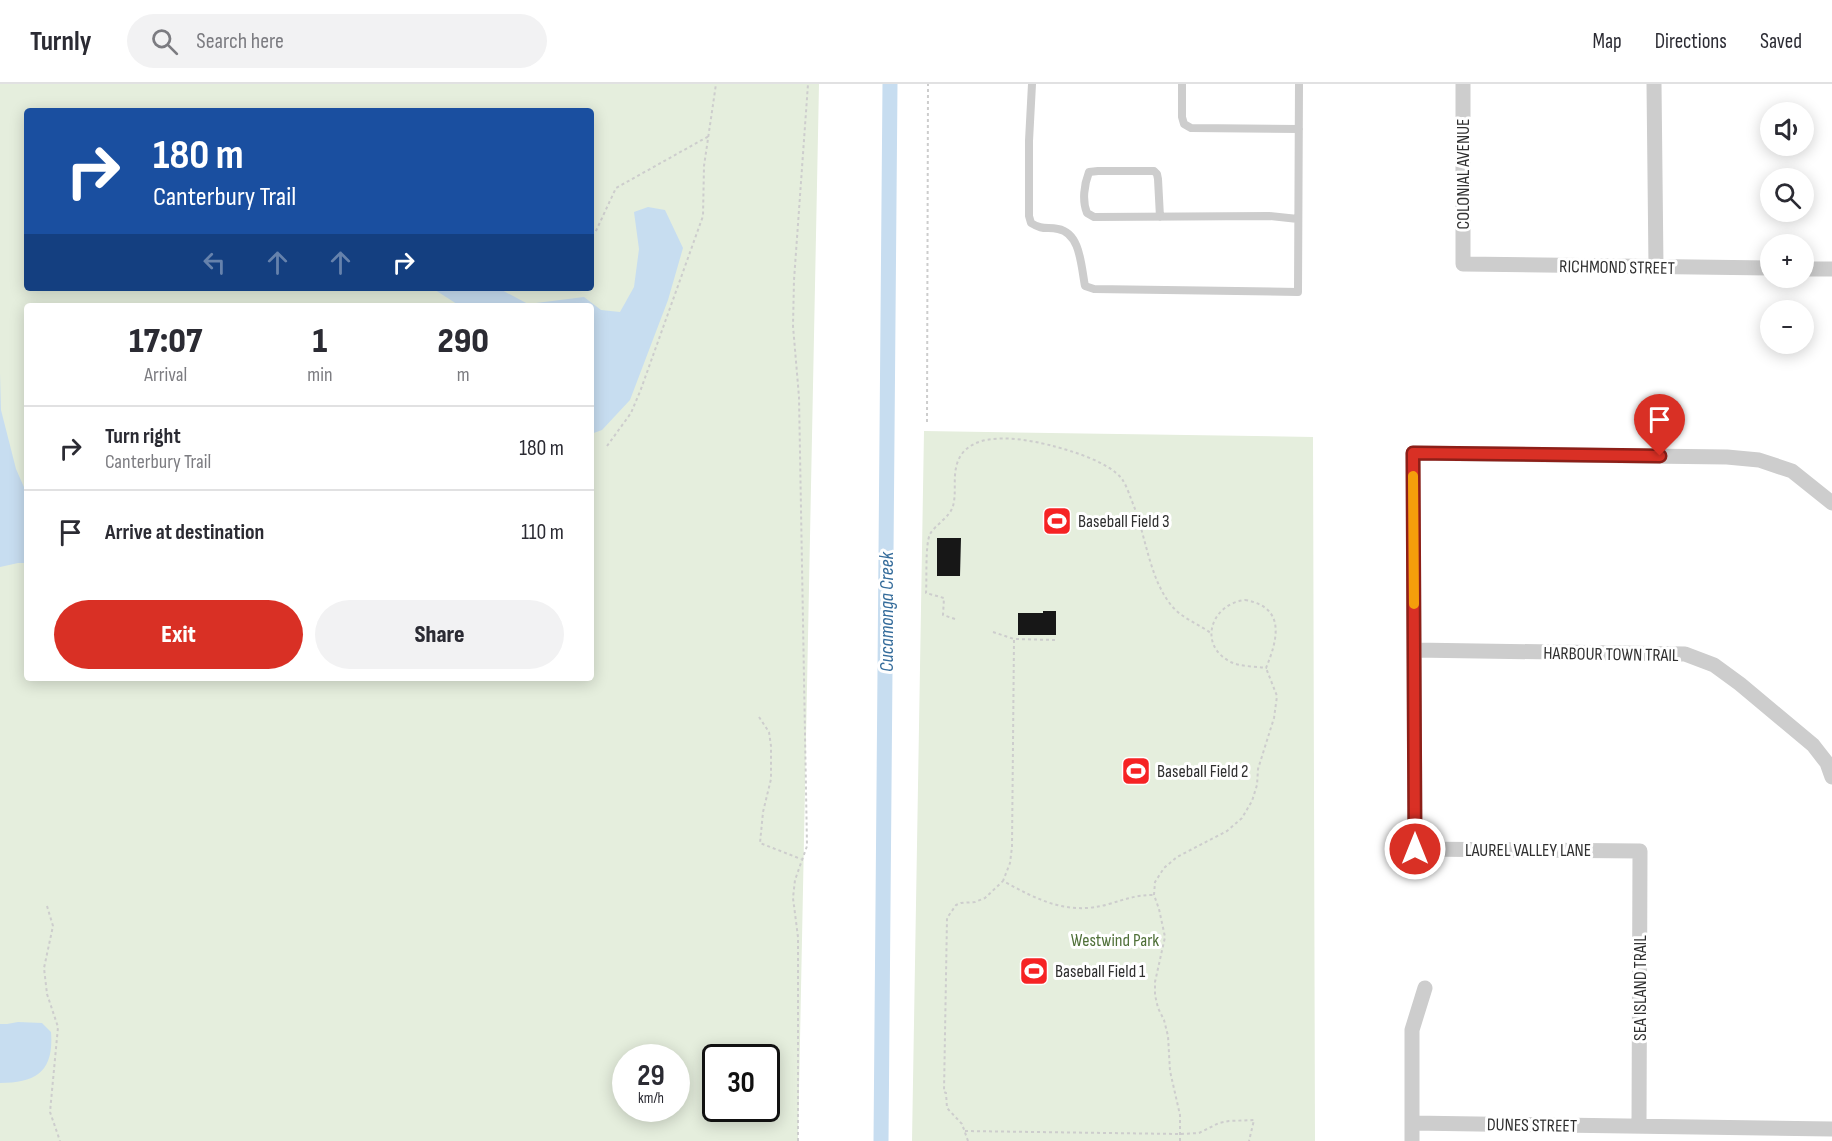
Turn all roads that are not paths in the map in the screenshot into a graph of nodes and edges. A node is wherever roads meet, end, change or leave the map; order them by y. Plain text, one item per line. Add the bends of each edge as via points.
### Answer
1 (1032, 84) edge
2 (1182, 84) edge
3 (1299, 84) edge
4 (1463, 84) edge
5 (1654, 84) edge
6 (1299, 129) junction
7 (1160, 217) junction
8 (1298, 219) junction
9 (1463, 264) joint
10 (1656, 267) junction
11 (1760, 268) edge
12 (1814, 269) edge
13 (1832, 269) edge
14 (1832, 503) edge
15 (1414, 650) junction
16 (1832, 777) edge
17 (1640, 851) joint
18 (1425, 988) dead end
19 (1412, 1123) junction
20 (1640, 1126) junction
21 (1832, 1129) edge
22 (1412, 1141) edge

1 - 8 lane via 1029,216 1039,228 1068,232 1075,242 1085,286 1298,292
2 - 6 lane via 1182,117 1191,128
3 - 6 lane
4 - 9 street, COLONIAL AVENUE
5 - 10 street
6 - 8 lane
7 - 7 lane via 1094,217 1087,213 1084,206 1089,172 1154,171
7 - 8 lane
9 - 10 street, RICHMOND STREET
10 - 11 street, RICHMOND STREET
12 - 13 street
14 - 15 street via 1792,471 1759,460 1413,453
15 - 16 street, HARBOUR TOWN TRAIL via 1685,654 1714,665 1777,714 1813,745
15 - 17 street, LAUREL VALLEY LANE via 1415,849
17 - 20 street, SEA ISLAND TRAIL
18 - 19 street via 1412,1030
19 - 20 street, DUNES STREET
19 - 22 street
20 - 21 street, DUNES STREET

